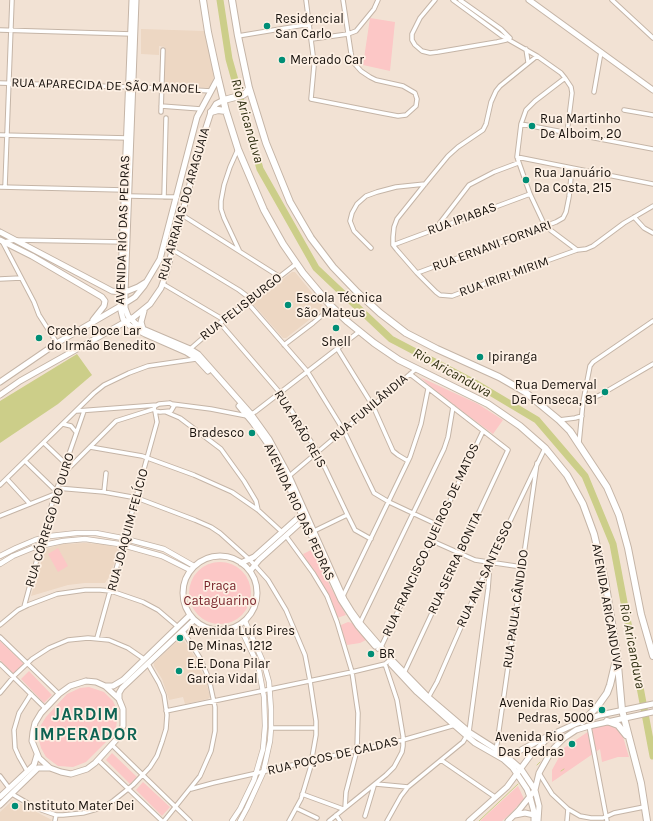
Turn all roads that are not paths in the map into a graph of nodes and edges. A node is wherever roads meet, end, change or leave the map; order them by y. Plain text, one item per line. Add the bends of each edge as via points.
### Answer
1 (12, 0) edge
2 (132, 0) edge
3 (136, 0) edge
4 (203, 0) edge
5 (232, 0) edge
6 (306, 0) edge
7 (343, 0) edge
8 (378, 0) edge
9 (435, 0) edge
10 (453, 0) edge
11 (529, 0) edge
12 (612, 0) edge
13 (460, 2) edge
14 (310, 24) junction
15 (0, 30) edge
16 (10, 31) junction
17 (133, 34) junction
18 (348, 34) junction
19 (238, 36) junction
20 (508, 38) junction
21 (653, 38) edge
22 (312, 39) junction
23 (163, 50) dead end
24 (526, 50) junction
25 (601, 52) junction
26 (536, 56) junction
27 (528, 62) junction
28 (218, 78) junction
29 (565, 78) junction
30 (0, 83) edge
31 (8, 83) junction
32 (131, 86) junction
33 (162, 88) junction
34 (249, 88) junction
35 (653, 90) edge
36 (211, 91) junction
37 (594, 92) dead end
38 (224, 100) junction
39 (161, 106) junction
40 (201, 108) junction
41 (624, 110) dead end
42 (226, 111) junction
43 (161, 112) dead end
44 (211, 112) junction
45 (653, 115) edge
46 (166, 118) dead end
47 (521, 124) junction
48 (567, 133) junction
49 (0, 135) edge
50 (7, 135) junction
51 (129, 138) junction
52 (238, 149) junction
53 (653, 149) edge
54 (517, 158) junction
55 (518, 163) junction
56 (572, 168) junction
57 (425, 184) junction
58 (653, 184) edge
59 (0, 187) edge
60 (5, 187) junction
61 (124, 190) junction
62 (530, 194) junction
63 (128, 196) junction
64 (164, 197) junction
65 (176, 197) junction
66 (653, 206) edge
67 (182, 215) junction
68 (634, 217) junction
69 (545, 226) junction
70 (435, 229) junction
71 (0, 232) edge
72 (653, 233) edge
73 (15, 240) junction
74 (2, 241) edge
75 (124, 242) junction
76 (394, 245) junction
77 (371, 248) dead end
78 (173, 250) junction
79 (577, 250) junction
80 (239, 251) junction
81 (296, 264) junction
82 (417, 273) junction
83 (280, 277) junction
84 (21, 278) junction
85 (0, 279) edge
86 (149, 280) junction
87 (163, 284) junction
88 (107, 289) junction
89 (122, 292) junction
90 (100, 296) junction
91 (251, 299) junction
92 (247, 302) junction
93 (122, 305) junction
94 (332, 307) junction
95 (145, 309) junction
96 (131, 319) junction
97 (224, 320) junction
98 (653, 321) edge
99 (126, 322) junction
100 (220, 323) junction
101 (88, 324) junction
102 (143, 329) junction
103 (360, 331) junction
104 (57, 343) junction
105 (284, 345) junction
106 (337, 348) junction
107 (188, 350) junction
108 (199, 358) junction
109 (653, 364) edge
110 (416, 369) junction
111 (307, 371) junction
112 (410, 374) junction
113 (0, 382) edge
114 (428, 389) junction
115 (280, 392) junction
116 (0, 395) edge
117 (583, 402) junction
118 (156, 405) junction
119 (373, 406) junction
120 (173, 407) junction
121 (453, 408) junction
122 (155, 410) junction
123 (77, 411) junction
124 (84, 411) junction
125 (165, 412) junction
126 (249, 415) junction
127 (582, 416) junction
128 (180, 418) junction
129 (559, 420) junction
130 (157, 422) junction
131 (63, 424) junction
132 (343, 430) junction
133 (483, 430) junction
134 (76, 432) junction
135 (44, 443) junction
136 (579, 443) junction
137 (90, 447) junction
138 (545, 448) junction
139 (317, 452) junction
140 (148, 458) junction
141 (25, 461) junction
142 (408, 461) junction
143 (537, 463) junction
144 (66, 464) junction
145 (106, 473) dead end
146 (62, 475) junction
147 (287, 477) junction
148 (7, 479) junction
149 (0, 485) edge
150 (526, 487) junction
151 (534, 489) junction
152 (56, 491) junction
153 (104, 492) junction
154 (137, 498) junction
155 (389, 502) junction
156 (30, 504) junction
157 (258, 510) junction
158 (303, 513) junction
159 (413, 514) junction
160 (347, 515) junction
161 (0, 516) edge
162 (306, 519) junction
163 (438, 525) junction
164 (314, 531) junction
165 (284, 534) junction
166 (43, 538) junction
167 (126, 539) junction
168 (371, 539) junction
169 (430, 540) junction
170 (124, 545) junction
171 (41, 546) junction
172 (459, 554) junction
173 (0, 556) edge
174 (250, 560) junction
175 (241, 563) junction
176 (490, 563) junction
177 (0, 564) edge
178 (255, 564) junction
179 (194, 566) junction
180 (522, 567) junction
181 (190, 570) junction
182 (250, 571) junction
183 (478, 588) junction
184 (488, 589) junction
185 (111, 591) junction
186 (342, 598) junction
187 (24, 607) junction
188 (190, 615) junction
189 (194, 620) junction
190 (245, 621) junction
191 (359, 624) junction
192 (0, 625) edge
193 (239, 625) junction
194 (178, 627) junction
195 (183, 631) junction
196 (0, 637) edge
197 (647, 637) junction
198 (97, 638) junction
199 (653, 646) edge
200 (380, 648) junction
201 (617, 654) junction
202 (653, 656) edge
203 (144, 659) junction
204 (388, 661) junction
205 (28, 663) junction
206 (0, 664) edge
207 (148, 664) junction
208 (352, 672) junction
209 (403, 674) junction
210 (13, 677) junction
211 (310, 681) junction
212 (105, 686) junction
213 (269, 690) junction
214 (264, 691) junction
215 (0, 693) edge
216 (31, 694) junction
217 (59, 694) junction
218 (427, 698) junction
219 (119, 699) junction
220 (214, 702) junction
221 (651, 705) edge
222 (45, 708) junction
223 (622, 710) junction
224 (166, 711) junction
225 (652, 712) edge
226 (623, 718) junction
227 (607, 721) junction
228 (582, 722) junction
229 (456, 724) junction
230 (589, 726) junction
231 (271, 728) junction
232 (316, 728) junction
233 (468, 734) junction
234 (551, 735) junction
235 (629, 738) junction
236 (403, 740) junction
237 (112, 745) junction
238 (554, 748) junction
239 (357, 750) junction
240 (495, 752) junction
241 (37, 755) junction
242 (505, 755) junction
243 (98, 760) junction
244 (441, 760) junction
245 (312, 761) junction
246 (50, 768) junction
247 (521, 769) junction
248 (27, 771) junction
249 (263, 772) junction
250 (539, 773) junction
251 (256, 774) junction
252 (517, 774) junction
253 (143, 775) junction
254 (0, 776) edge
255 (198, 780) junction
256 (208, 784) junction
257 (375, 784) junction
258 (408, 787) junction
259 (9, 788) junction
260 (129, 789) junction
261 (191, 789) junction
262 (535, 790) junction
263 (12, 794) junction
264 (302, 794) junction
265 (0, 797) edge
266 (495, 797) junction
267 (530, 797) junction
268 (0, 805) edge
269 (176, 807) junction
270 (644, 807) junction
271 (296, 808) junction
272 (344, 809) junction
273 (568, 809) junction
274 (56, 815) junction
275 (336, 815) junction
276 (534, 815) junction
277 (365, 816) dead end
278 (514, 816) junction
279 (317, 818) dead end
280 (606, 819) edge
281 (54, 821) edge
282 (163, 821) edge
283 (190, 821) edge
284 (232, 821) edge
285 (240, 821) edge
286 (289, 821) edge
287 (329, 821) edge
288 (340, 821) edge
289 (387, 821) edge
290 (470, 821) edge
291 (508, 821) edge
292 (534, 821) edge
293 (538, 821) edge
294 (567, 821) edge
295 (647, 821) edge

1 - 16 street
2 - 17 main road, AVENIDA RIO DAS PEDRAS
3 - 17 main road, AVENIDA RIO DAS PEDRAS
4 - 28 highway, AVENIDA ARICANDUVA
5 - 19 highway
6 - 14 street
7 - 18 street
8 - 18 street via 356,31
9 - 20 street via 413,31 412,40 418,49 430,53
10 - 13 street
11 - 25 main road
12 - 21 street
13 - 20 street
14 - 19 street
14 - 22 street
15 - 16 street
16 - 17 street
16 - 31 street
17 - 32 main road, AVENIDA RIO DAS PEDRAS
18 - 22 street
18 - 22 street via 356,67 376,80 404,86 416,93 415,109 406,115 398,116 311,99 314,66
19 - 34 highway
20 - 24 street
23 - 33 street
24 - 26 street
24 - 27 street
25 - 35 main road
25 - 37 street
26 - 27 street
26 - 29 street
27 - 57 street via 504,81 496,91 483,130 458,147
28 - 36 main road, RUA ARRAIAS DO ARAGUAIA
28 - 38 highway, AVENIDA ARICANDUVA
29 - 47 street via 529,106
29 - 48 street via 572,92
30 - 31 street, RUA APARECIDA DE SÃO MANOEL
31 - 32 street, RUA APARECIDA DE SÃO MANOEL
31 - 50 street
32 - 33 street, RUA APARECIDA DE SÃO MANOEL
32 - 51 main road, AVENIDA RIO DAS PEDRAS
33 - 36 street, RUA APARECIDA DE SÃO MANOEL
33 - 39 street
34 - 38 highway via 243,95
34 - 129 highway via 266,143 290,202 311,238 357,292 406,333 525,392
36 - 40 main road, RUA ARRAIAS DO ARAGUAIA
38 - 42 highway, AVENIDA ARICANDUVA
38 - 44 main road, RUA ARRAIAS DO ARAGUAIA via 216,104
39 - 40 street
39 - 43 street
40 - 65 main road, RUA ARRAIAS DO ARAGUAIA via 194,125
41 - 45 street
42 - 44 highway
42 - 52 highway, AVENIDA ARICANDUVA
44 - 67 main road, RUA ARRAIAS DO ARAGUAIA
46 - 64 street
47 - 48 street
47 - 54 street
48 - 53 street
49 - 50 street
50 - 51 street
50 - 60 street
51 - 61 main road, AVENIDA RIO DAS PEDRAS
51 - 63 main road, AVENIDA RIO DAS PEDRAS
52 - 80 street via 224,185 221,208
52 - 81 highway, AVENIDA ARICANDUVA via 264,210
54 - 55 street
54 - 56 street
55 - 62 street
55 - 70 street via 469,185
56 - 58 street
56 - 69 street, RUA ERNANI FORNARI via 565,215
57 - 76 street via 397,219 393,232
57 - 77 street via 377,192 366,196 357,204 350,221 354,231
59 - 60 street
60 - 61 street
61 - 75 main road, AVENIDA RIO DAS PEDRAS
62 - 69 street
62 - 70 street, RUA IPIABAS
63 - 64 street
63 - 75 main road, AVENIDA RIO DAS PEDRAS
64 - 65 street
65 - 86 main road, RUA ARRAIAS DO ARAGUAIA via 160,259
66 - 68 street, RUA IRIRI MIRIM
67 - 78 main road, RUA ARRAIAS DO ARAGUAIA
67 - 80 street
68 - 72 street
68 - 79 street, RUA IRIRI MIRIM via 593,246
69 - 79 street
69 - 82 street, RUA ERNANI FORNARI
70 - 76 street, RUA IPIABAS
71 - 73 main road
73 - 74 street
73 - 75 street
73 - 88 main road
74 - 84 street
74 - 90 main road
75 - 89 main road, AVENIDA RIO DAS PEDRAS
76 - 82 street, RUA IRIRI MIRIM
78 - 87 main road, RUA ARRAIAS DO ARAGUAIA
78 - 91 street
79 - 82 street, RUA IRIRI MIRIM via 452,296 440,295
80 - 83 street
81 - 83 street, RUA FELISBURGO
81 - 94 highway, AVENIDA ARICANDUVA
83 - 91 street, RUA FELISBURGO
84 - 85 street
84 - 104 street via 42,322
86 - 89 main road via 138,288
86 - 93 main road, RUA ARRAIAS DO ARAGUAIA via 140,292
87 - 95 main road, RUA ARRAIAS DO ARAGUAIA
87 - 97 street
88 - 89 main road
88 - 90 main road via 105,295
89 - 93 main road, AVENIDA RIO DAS PEDRAS
90 - 101 main road via 105,301 104,306
91 - 92 street, RUA FELISBURGO
92 - 97 street, RUA FELISBURGO
92 - 105 street
93 - 96 main road, AVENIDA RIO DAS PEDRAS
93 - 99 main road, AVENIDA RIO DAS PEDRAS
93 - 101 main road, RUA ARRAIAS DO ARAGUAIA
94 - 103 highway, AVENIDA ARICANDUVA
94 - 105 street via 314,324
95 - 96 main road, RUA ARRAIAS DO ARAGUAIA
95 - 102 main road via 141,322
96 - 99 main road, RUA ARRAIAS DO ARAGUAIA
96 - 102 main road, AVENIDA RIO DAS PEDRAS
97 - 100 street, RUA FELISBURGO
98 - 117 street via 593,362
99 - 107 main road, AVENIDA RIO DAS PEDRAS via 136,330
99 - 116 main road, RUA ARRAIAS DO ARAGUAIA via 46,366
100 - 107 street, RUA FELISBURGO
100 - 115 street, RUA ARÃO REIS
101 - 104 main road, RUA ARRAIAS DO ARAGUAIA
102 - 107 main road, AVENIDA RIO DAS PEDRAS
103 - 106 street
103 - 110 highway, AVENIDA ARICANDUVA via 399,360
104 - 113 main road, RUA ARRAIAS DO ARAGUAIA
105 - 111 street
106 - 111 street
106 - 119 street
107 - 108 main road, AVENIDA RIO DAS PEDRAS
108 - 123 street via 148,366 129,373 104,385
108 - 126 main road, AVENIDA RIO DAS PEDRAS
109 - 117 street via 595,398
110 - 112 street, RUA FUNILÂNDIA
110 - 138 highway, AVENIDA ARICANDUVA via 488,404 520,426
111 - 115 street
111 - 132 street
112 - 114 street
112 - 119 street, RUA FUNILÂNDIA
114 - 121 street
114 - 142 street via 421,424
115 - 126 street
115 - 139 street, RUA ARÃO REIS
117 - 127 street
118 - 120 street via 164,403
118 - 122 street
118 - 124 street
119 - 132 street, RUA FUNILÂNDIA
119 - 142 street via 393,451
120 - 125 street
120 - 126 street via 186,406
120 - 128 street
121 - 133 street
121 - 159 street via 446,443
122 - 125 street
122 - 130 street, RUA JOAQUIM FELÍCIO
122 - 137 street via 116,421
123 - 124 street
123 - 131 street
124 - 134 street, RUA CÓRREGO DO OURO
125 - 128 street
125 - 130 street, RUA JOAQUIM FELÍCIO
126 - 147 main road, AVENIDA RIO DAS PEDRAS via 269,439
127 - 129 street
127 - 136 street
128 - 157 street via 222,450 256,501
129 - 136 highway
130 - 140 street, RUA JOAQUIM FELÍCIO
131 - 134 street via 71,426
131 - 135 street
132 - 139 street, RUA FUNILÂNDIA
132 - 155 street via 373,491
133 - 163 street, RUA FRANCISCO QUEIROS DE MATOS
133 - 172 street, RUA SERRA BONITA via 508,450
134 - 144 street, RUA CÓRREGO DO OURO
135 - 141 street
135 - 144 street
136 - 197 highway via 607,487 618,515 628,548
137 - 140 street
137 - 146 street
138 - 143 street, RUA ANA SANTESSO
138 - 201 highway, AVENIDA ARICANDUVA via 567,475 589,519 605,580
139 - 147 street, RUA FUNILÂNDIA
139 - 160 street, RUA ARÃO REIS
140 - 154 street, RUA JOAQUIM FELÍCIO
140 - 157 street via 232,492
141 - 148 street
141 - 152 street
142 - 155 street
143 - 150 street, RUA ANA SANTESSO
143 - 151 street, RUA PAULA CÂNDIDO
144 - 146 street, RUA CÓRREGO DO OURO
145 - 153 street
146 - 152 street, RUA CÓRREGO DO OURO
147 - 158 main road, AVENIDA RIO DAS PEDRAS
148 - 149 street
148 - 156 street
150 - 151 street
150 - 176 street, RUA ANA SANTESSO
151 - 180 street, RUA PAULA CÂNDIDO
152 - 153 street
152 - 156 street
152 - 166 street, RUA CÓRREGO DO OURO
153 - 154 street
154 - 167 street, RUA JOAQUIM FELÍCIO
154 - 174 street via 211,527
155 - 159 street
155 - 168 street
156 - 161 street
157 - 165 street
158 - 162 main road, AVENIDA RIO DAS PEDRAS
158 - 165 main road
159 - 163 street
159 - 191 street
160 - 164 street
160 - 168 street, RUA ARÃO REIS via 357,531
162 - 164 main road, AVENIDA RIO DAS PEDRAS
162 - 165 main road
162 - 186 main road, AVENIDA RIO DAS PEDRAS
163 - 169 street, RUA FRANCISCO QUEIROS DE MATOS
164 - 186 main road, AVENIDA RIO DAS PEDRAS
165 - 174 main road
165 - 178 main road
165 - 208 street via 327,596
166 - 167 street via 77,533 106,534
166 - 171 street, RUA CÓRREGO DO OURO
166 - 173 street
167 - 170 street, RUA JOAQUIM FELÍCIO
167 - 179 street via 164,549
168 - 186 street
169 - 172 street
169 - 200 street, RUA FRANCISCO QUEIROS DE MATOS
170 - 171 street via 85,539
170 - 181 street via 162,556
170 - 185 street, RUA JOAQUIM FELÍCIO
171 - 177 street
171 - 187 street, RUA CÓRREGO DO OURO
172 - 176 street
172 - 209 street, RUA SERRA BONITA
174 - 175 main road
174 - 178 street
175 - 179 main road via 217,556 207,558
175 - 182 main road
176 - 180 street
176 - 183 street, RUA ANA SANTESSO
176 - 184 street
178 - 182 main road
178 - 211 street via 286,610 305,655
179 - 181 main road
180 - 240 street, RUA PAULA CÂNDIDO
181 - 188 main road via 182,593
182 - 190 main road via 256,584 257,597 253,610
183 - 184 street
183 - 218 street, RUA ANA SANTESSO via 437,682
184 - 233 street
185 - 187 street via 67,592
185 - 194 street via 158,610
185 - 198 street, RUA JOAQUIM FELÍCIO
186 - 191 main road, AVENIDA RIO DAS PEDRAS
187 - 192 street
188 - 189 main road
188 - 194 main road
189 - 193 main road via 206,628 219,630
189 - 195 main road
190 - 193 main road
190 - 213 street via 264,664
191 - 200 main road, AVENIDA RIO DAS PEDRAS
193 - 214 street via 255,656
194 - 203 main road
195 - 207 main road
195 - 220 street via 205,669
196 - 205 street
197 - 199 highway
197 - 202 highway
198 - 203 street via 118,643
198 - 205 street via 81,638 60,643 41,652
200 - 204 main road, AVENIDA RIO DAS PEDRAS
201 - 223 highway, AVENIDA ARICANDUVA
201 - 228 highway via 607,693
203 - 212 main road via 119,683
204 - 208 street
204 - 209 main road, AVENIDA RIO DAS PEDRAS
204 - 236 street
205 - 210 street
205 - 217 street
206 - 210 street
207 - 219 main road via 122,688
207 - 224 street via 162,689
208 - 211 street
208 - 239 street via 358,713
209 - 218 main road, AVENIDA RIO DAS PEDRAS
210 - 215 street
210 - 216 street
211 - 213 street
211 - 232 street
212 - 217 main road via 92,681 79,682
212 - 219 main road
213 - 214 street
213 - 231 street
214 - 220 street
214 - 251 street via 265,738
216 - 222 street
216 - 248 street via 19,713 14,730 15,748
217 - 222 main road
218 - 229 main road, AVENIDA RIO DAS PEDRAS
219 - 237 main road via 123,709 123,726
220 - 224 street
220 - 255 street via 216,719 213,740 208,760
221 - 223 main road
222 - 241 main road via 32,732
223 - 226 highway, AVENIDA ARICANDUVA
223 - 228 main road
224 - 253 street via 166,729 157,756
225 - 226 main road
226 - 227 main road
226 - 235 highway, AVENIDA ARICANDUVA
227 - 230 main road
227 - 235 highway via 621,728
228 - 234 main road
229 - 233 main road, AVENIDA RIO DAS PEDRAS
229 - 236 street, RUA POÇOS DE CALDAS
230 - 238 main road via 576,730
230 - 280 street
231 - 232 street
231 - 249 street
232 - 245 street
233 - 240 main road, AVENIDA RIO DAS PEDRAS
233 - 244 street via 463,742
234 - 238 main road via 547,742 548,746
234 - 242 main road via 516,753
234 - 247 main road
235 - 270 highway, AVENIDA ARICANDUVA via 641,783
236 - 239 street, RUA POÇOS DE CALDAS
236 - 257 street via 402,752 394,767
237 - 243 main road
237 - 253 street
238 - 250 main road
239 - 245 street, RUA POÇOS DE CALDAS
239 - 272 street
240 - 242 main road, AVENIDA RIO DAS PEDRAS
240 - 252 main road, AVENIDA RIO DAS PEDRAS
241 - 246 main road
241 - 248 main road via 34,765
242 - 247 main road, AVENIDA RIO DAS PEDRAS
243 - 246 main road via 87,769 78,772 66,773
243 - 260 street
244 - 258 street
244 - 266 street
245 - 249 street, RUA POÇOS DE CALDAS
245 - 264 street
246 - 263 main road via 38,768
247 - 252 main road
247 - 262 main road, AVENIDA RIO DAS PEDRAS
248 - 259 main road
249 - 251 street, RUA POÇOS DE CALDAS
249 - 285 street
250 - 262 main road
250 - 273 street via 552,794
251 - 256 street, RUA POÇOS DE CALDAS
251 - 284 street
252 - 266 main road
252 - 267 main road, AVENIDA RIO DAS PEDRAS
253 - 260 street
253 - 269 street
254 - 259 street
255 - 256 street
255 - 261 street
256 - 261 street, RUA POÇOS DE CALDAS
257 - 258 street
257 - 272 street
257 - 277 street
258 - 289 street
259 - 265 main road
260 - 274 street via 94,811
260 - 282 street
261 - 269 street
262 - 267 main road
262 - 293 main road via 539,806
263 - 268 main road
263 - 274 street via 36,808
264 - 271 street
264 - 272 street
266 - 290 main road
267 - 276 main road, AVENIDA RIO DAS PEDRAS
267 - 278 main road
269 - 282 street
269 - 283 street
270 - 280 street via 614,813
270 - 295 highway, AVENIDA ARICANDUVA
271 - 279 street
271 - 286 street
272 - 275 street
273 - 280 street via 586,818
273 - 294 street
274 - 281 street
275 - 287 street
275 - 288 street
276 - 278 main road via 525,813
276 - 292 main road, AVENIDA RIO DAS PEDRAS
278 - 291 main road

